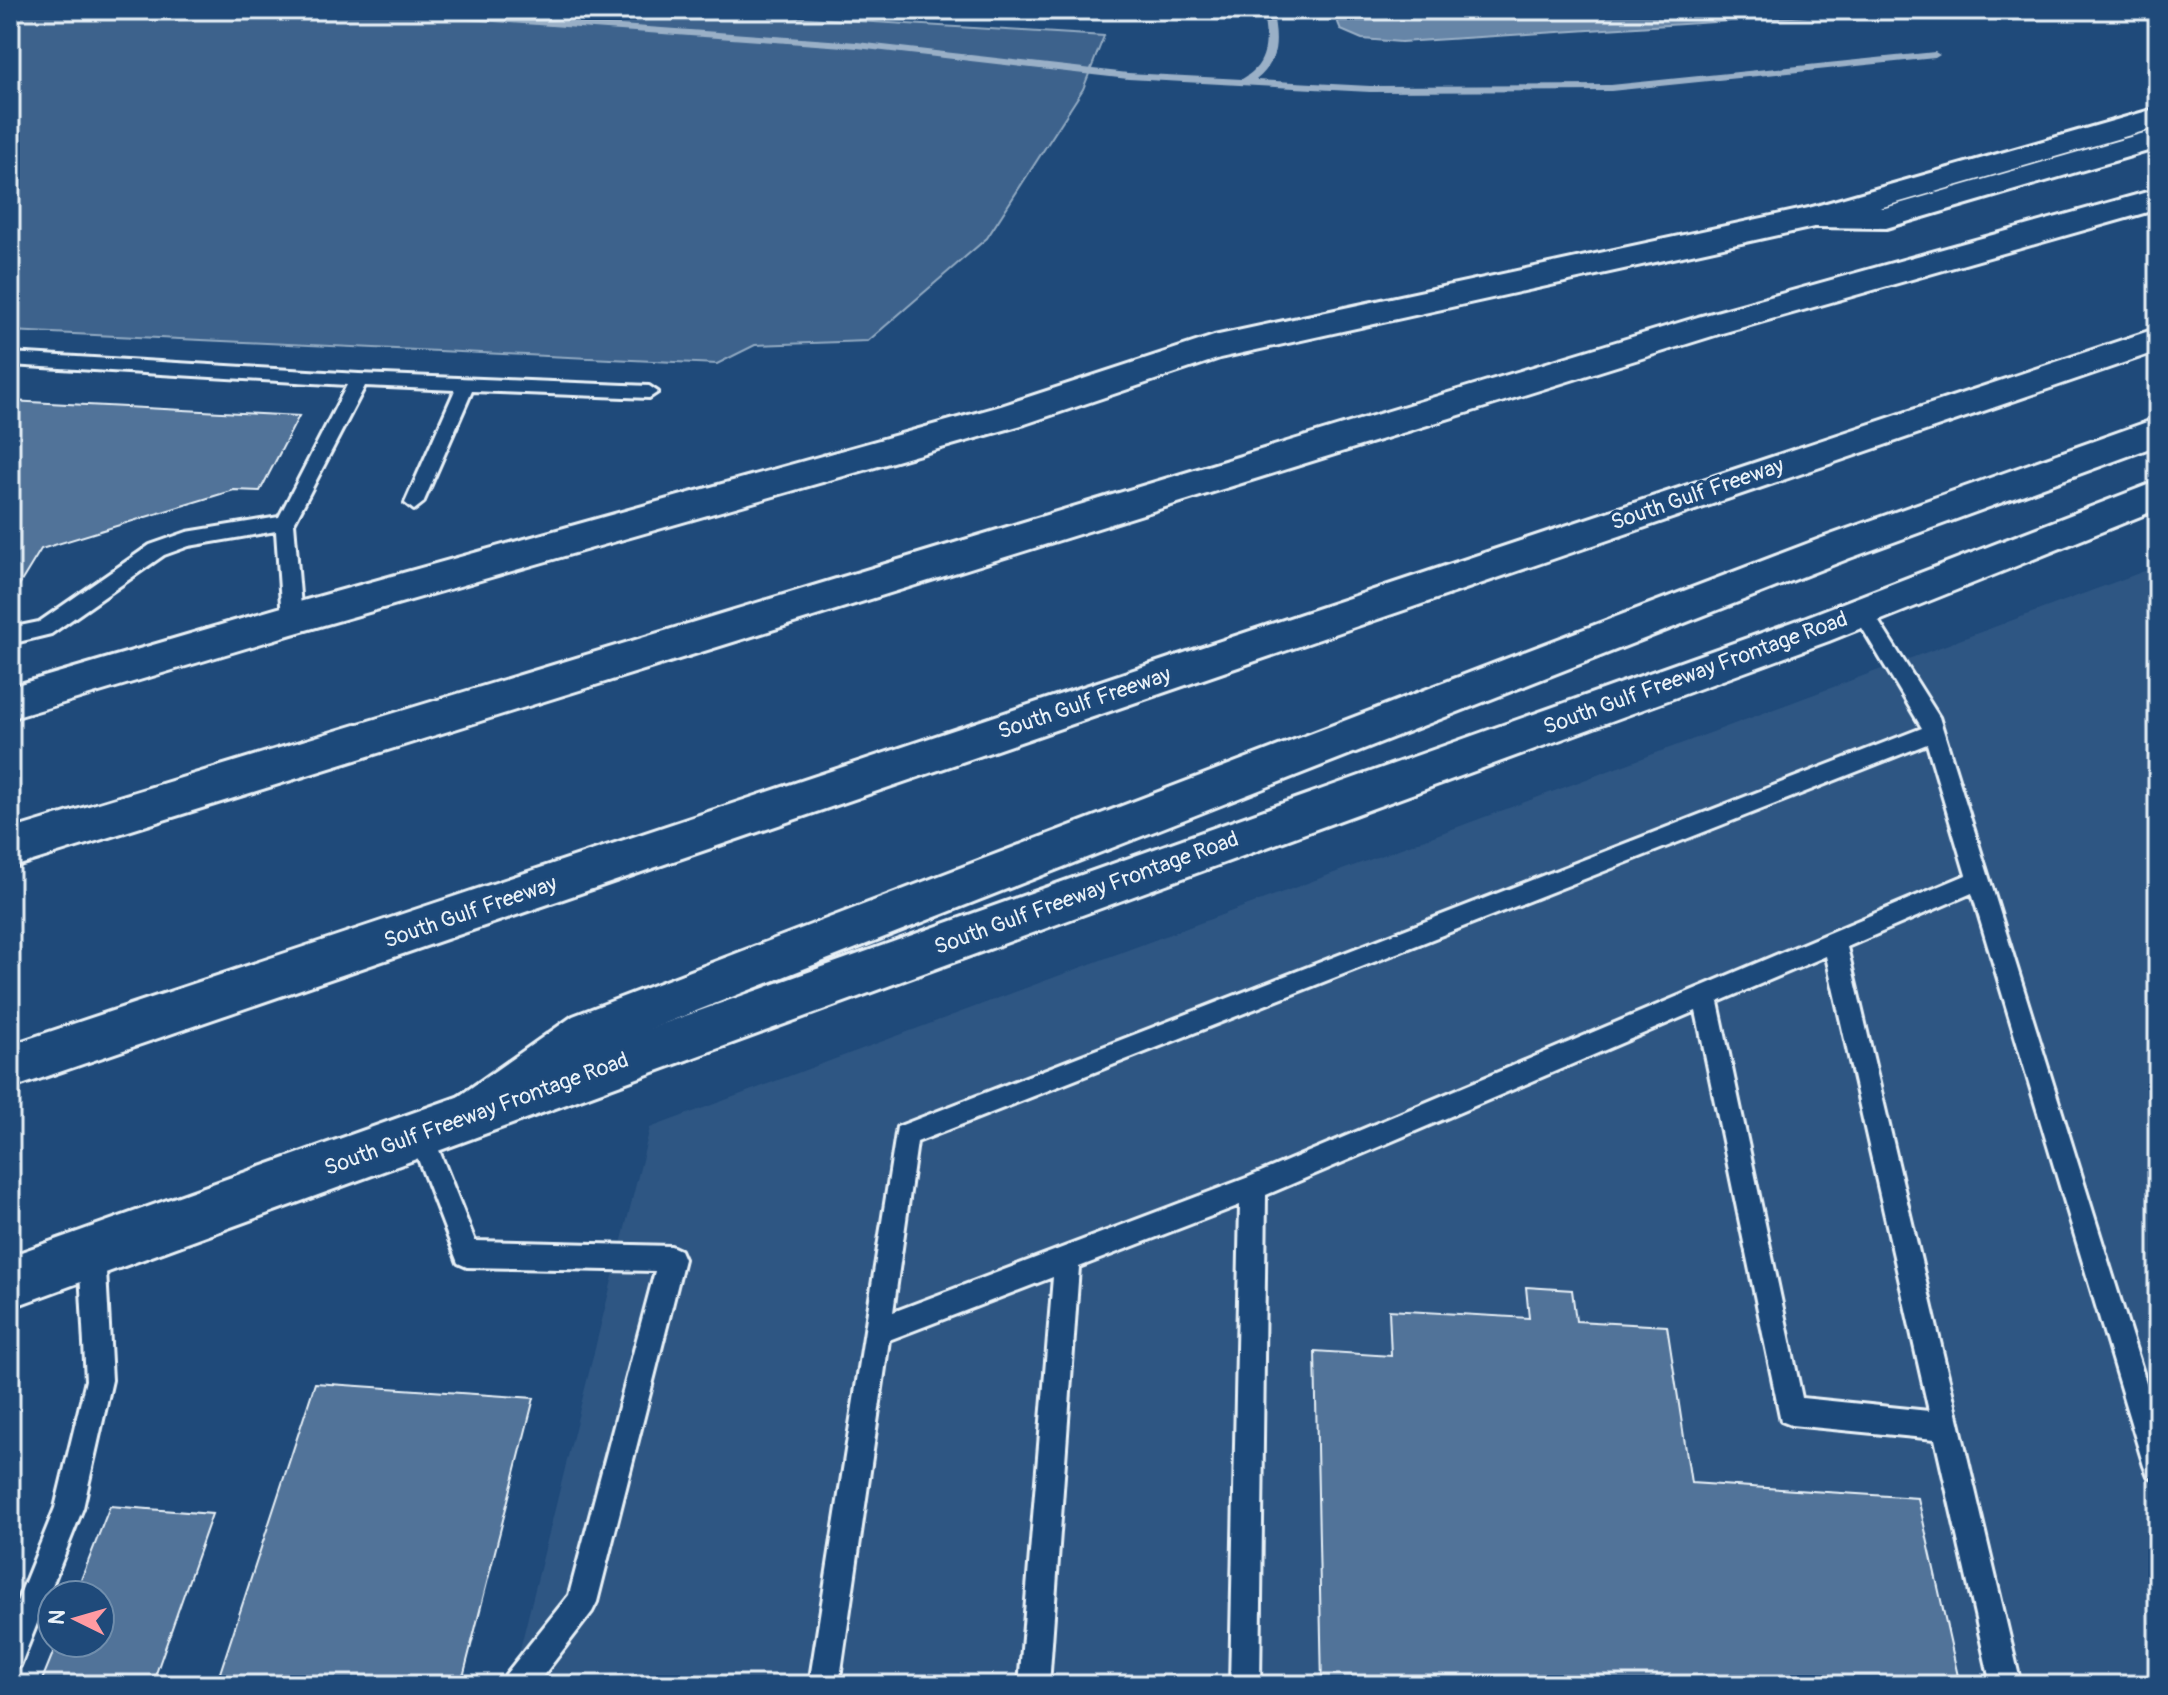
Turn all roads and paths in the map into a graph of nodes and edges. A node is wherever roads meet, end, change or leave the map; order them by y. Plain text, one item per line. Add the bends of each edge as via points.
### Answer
1 (2158, 117) edge
2 (2158, 138) edge
3 (2158, 199) edge
4 (1814, 217) junction
5 (2158, 339) edge
6 (10, 359) edge
7 (359, 380) junction
8 (466, 385) junction
9 (649, 392) dead end
10 (2158, 431) edge
11 (2158, 494) edge
12 (414, 503) dead end
13 (285, 523) junction
14 (1862, 611) junction
15 (292, 619) junction
16 (10, 636) edge
17 (10, 703) edge
18 (1934, 732) junction
19 (10, 849) edge
20 (1979, 880) junction
21 (1834, 942) junction
22 (1705, 996) junction
23 (10, 1067) edge
24 (472, 1115) junction
25 (420, 1133) junction
26 (1253, 1188) junction
27 (92, 1253) junction
28 (1067, 1258) junction
29 (10, 1282) edge
30 (877, 1331) junction
31 (1945, 1426) junction
32 (2158, 1466) edge
33 (10, 1656) edge
34 (517, 1685) edge
35 (824, 1685) edge
36 (1034, 1685) edge
37 (1245, 1685) edge
38 (2006, 1685) edge

1 - 4 main road
2 - 4 main road via 1886,218
3 - 19 main road via 1710,325
4 - 15 main road via 1214,348 1012,415
5 - 23 main road, South Gulf Freeway
6 - 7 lane
7 - 8 lane
7 - 13 lane
8 - 9 lane
8 - 12 lane
10 - 24 main road via 1836,548 590,1031
11 - 14 main road, South Gulf Freeway Frontage Road
13 - 15 lane
13 - 16 lane via 187,539 157,550 44,629
14 - 18 lane
14 - 24 main road, South Gulf Freeway Frontage Road
15 - 17 main road
18 - 20 lane
18 - 30 lane via 906,1135
20 - 21 lane
20 - 32 lane
21 - 22 lane
21 - 31 lane
22 - 26 lane
22 - 31 lane via 1791,1411
24 - 25 main road, South Gulf Freeway Frontage Road
25 - 27 main road, South Gulf Freeway Frontage Road
25 - 34 lane via 467,1254 671,1259 582,1602
26 - 28 lane
26 - 37 lane
27 - 29 main road, South Gulf Freeway Frontage Road
27 - 33 lane via 99,1380 69,1508
28 - 30 lane
28 - 36 lane
30 - 35 lane
31 - 38 lane

